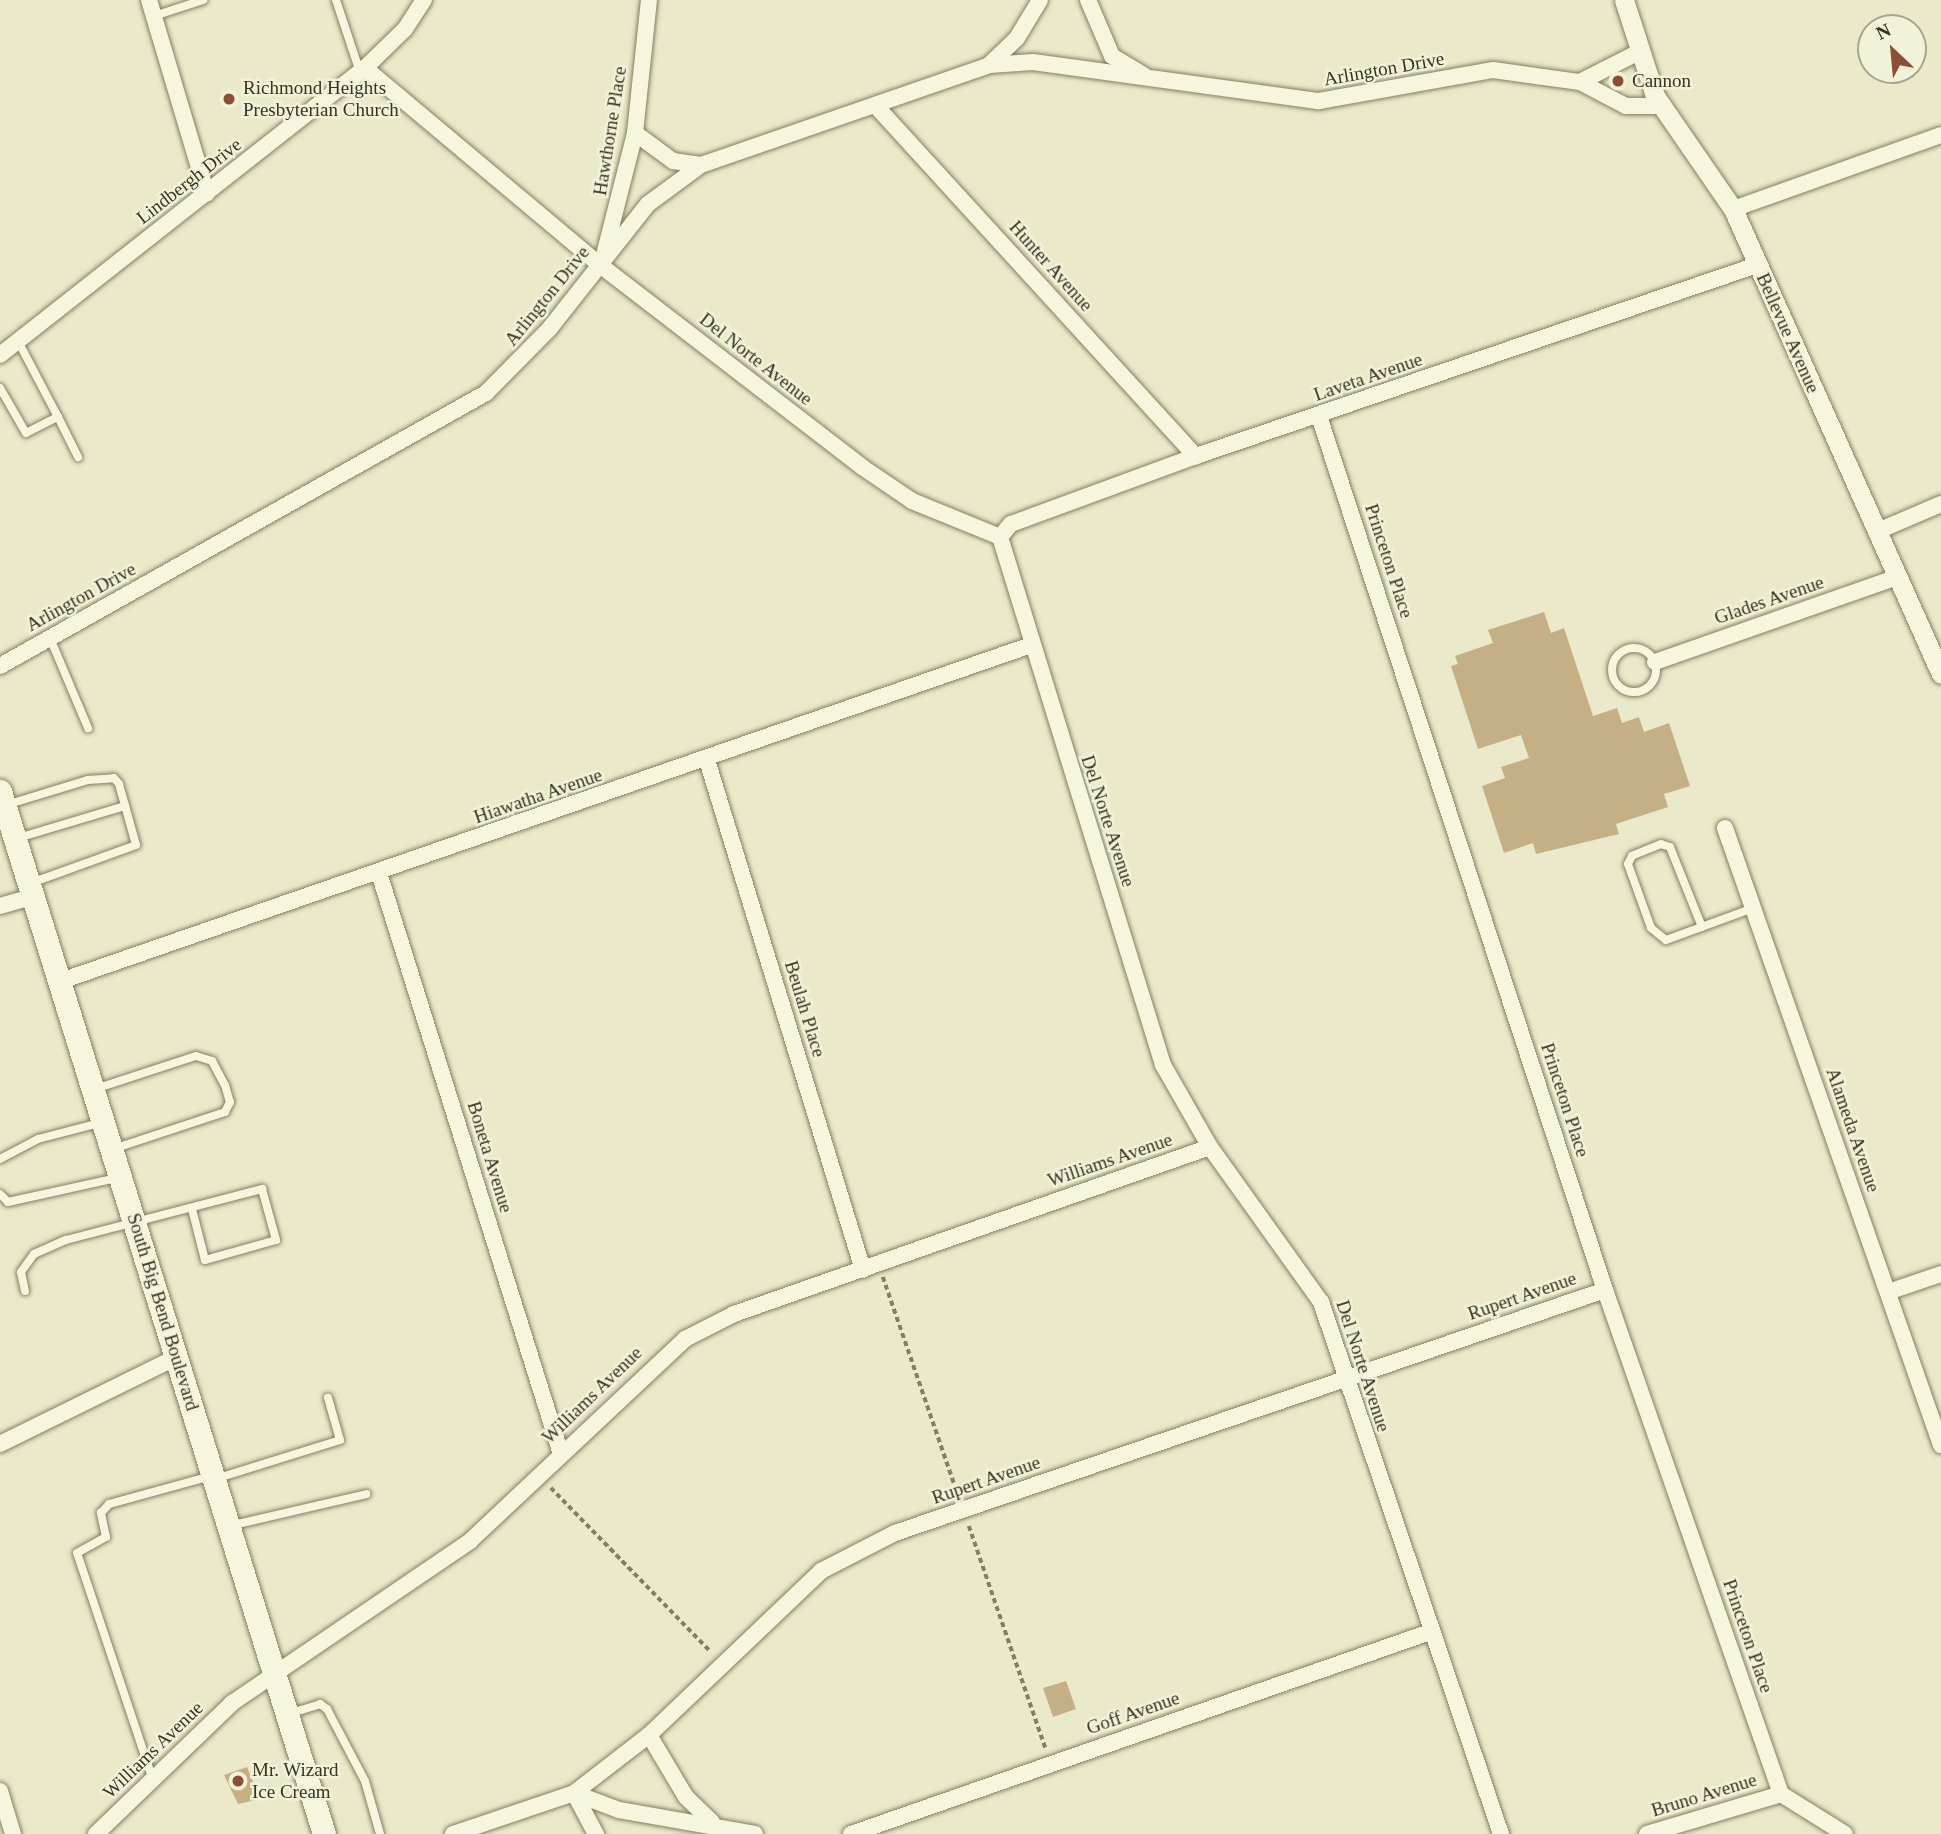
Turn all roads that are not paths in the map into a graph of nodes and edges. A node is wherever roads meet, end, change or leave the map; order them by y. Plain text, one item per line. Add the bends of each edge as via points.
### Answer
1 (203, 0) edge
2 (336, 0) edge
3 (424, 0) edge
4 (649, 0) edge
5 (1040, 0) edge
6 (1088, 0) edge
7 (1624, 0) edge
8 (152, 8) edge
9 (1642, 51) junction
10 (989, 65) junction
11 (362, 70) junction
12 (1153, 80) junction
13 (1580, 82) junction
14 (875, 105) junction
15 (1661, 106) junction
16 (635, 133) junction
17 (1941, 135) edge
18 (701, 165) junction
19 (206, 194) junction
20 (1733, 209) junction
21 (600, 265) junction
22 (1757, 265) junction
23 (18, 341) junction
24 (0, 355) edge
25 (0, 388) edge
26 (1319, 416) junction
27 (58, 417) junction
28 (1196, 456) junction
29 (78, 457) dead end
30 (1941, 504) edge
31 (1878, 531) junction
32 (1000, 537) junction
33 (1898, 577) junction
34 (50, 638) junction
35 (1031, 645) junction
36 (1655, 662) junction
37 (0, 666) edge
38 (1941, 674) edge
39 (88, 728) dead end
40 (707, 760) junction
41 (125, 806) junction
42 (6, 818) edge
43 (1725, 828) dead end
44 (379, 873) junction
45 (30, 890) junction
46 (0, 906) edge
47 (1753, 908) junction
48 (1702, 927) junction
49 (58, 982) junction
50 (93, 1090) junction
51 (103, 1122) junction
52 (1210, 1147) junction
53 (111, 1150) junction
54 (0, 1159) edge
55 (120, 1177) junction
56 (0, 1194) edge
57 (192, 1209) junction
58 (135, 1224) junction
59 (863, 1270) junction
60 (1941, 1274) edge
61 (1605, 1290) junction
62 (25, 1291) dead end
63 (1888, 1292) junction
64 (177, 1357) junction
65 (1344, 1380) junction
66 (328, 1398) dead end
67 (0, 1444) edge
68 (1941, 1445) edge
69 (561, 1454) junction
70 (214, 1477) junction
71 (366, 1494) dead end
72 (229, 1525) junction
73 (1430, 1632) junction
74 (275, 1675) junction
75 (287, 1714) junction
76 (649, 1735) junction
77 (153, 1780) junction
78 (0, 1791) edge
79 (574, 1793) junction
80 (1781, 1794) junction
81 (712, 1822) junction
82 (13, 1834) edge
83 (96, 1834) edge
84 (324, 1834) edge
85 (380, 1834) edge
86 (453, 1834) edge
87 (596, 1834) edge
88 (755, 1834) edge
89 (851, 1834) edge
90 (1501, 1834) edge
91 (1647, 1834) edge
92 (1845, 1834) edge

1 - 8 lane
2 - 11 lane
3 - 11 street, Lindbergh Drive via 405,29
4 - 16 street, Hawthorne Place
5 - 10 street via 1017,38
6 - 12 street, Arlington Drive via 1112,56
7 - 9 street, Bellevue Avenue
8 - 19 street
9 - 13 street
9 - 15 street, Bellevue Avenue
10 - 12 street, Arlington Drive via 1033,62
10 - 14 street, Arlington Drive
11 - 19 street, Lindbergh Drive
11 - 21 street, Del Norte Avenue
12 - 13 street, Arlington Drive via 1319,101 1493,70
13 - 15 street, Arlington Drive via 1626,106
14 - 18 street, Arlington Drive
14 - 28 street, Hunter Avenue
15 - 20 street, Bellevue Avenue
16 - 18 street via 673,161
16 - 21 street, Hawthorne Place
17 - 20 street
18 - 21 street, Arlington Drive via 648,204
19 - 23 street, Lindbergh Drive
20 - 22 street, Bellevue Avenue
21 - 32 street, Del Norte Avenue via 912,501
21 - 34 street, Arlington Drive via 518,364 468,405
22 - 26 street, Laveta Avenue
22 - 31 street, Bellevue Avenue
23 - 24 street, Lindbergh Drive
23 - 27 lane
25 - 27 lane via 26,433
26 - 28 street, Laveta Avenue
26 - 61 street, Princeton Place
27 - 29 lane
28 - 32 street, Laveta Avenue via 1011,524
30 - 31 street
31 - 33 street, Bellevue Avenue
32 - 35 street, Del Norte Avenue
33 - 36 street, Glades Avenue
33 - 38 street, Bellevue Avenue
34 - 37 street, Arlington Drive
34 - 39 lane
35 - 40 street, Hiawatha Avenue
35 - 52 street, Del Norte Avenue via 1163,1065
36 - 36 lane via 1652,683 1640,692 1614,681 1611,667 1624,650 1639,648
40 - 44 street, Hiawatha Avenue
40 - 59 street, Beulah Place
41 - 42 lane
41 - 42 lane via 119,784 106,778
41 - 45 lane via 136,845
42 - 45 main road, South Big Bend Boulevard
43 - 47 street, Alameda Avenue
44 - 49 street, Hiawatha Avenue
44 - 69 street, Boneta Avenue
45 - 46 street
45 - 49 main road, South Big Bend Boulevard
47 - 48 lane
47 - 63 street, Alameda Avenue
48 - 48 lane via 1666,940 1651,928 1628,864 1632,856 1661,844 1670,847
49 - 50 main road, South Big Bend Boulevard
50 - 51 main road, South Big Bend Boulevard
50 - 53 lane via 196,1056 212,1060 225,1085 230,1102 225,1112
51 - 53 main road, South Big Bend Boulevard
51 - 54 lane via 38,1139
52 - 59 street, Williams Avenue
52 - 65 street, Del Norte Avenue via 1302,1268 1321,1302
53 - 55 main road, South Big Bend Boulevard
55 - 56 lane via 8,1202
55 - 58 main road, South Big Bend Boulevard
57 - 57 lane via 262,1189 276,1240 205,1260
57 - 58 lane
58 - 62 lane via 34,1254 21,1272
58 - 64 main road, South Big Bend Boulevard
59 - 69 street, Williams Avenue via 734,1314 685,1339
60 - 63 street
61 - 65 street, Rupert Avenue
61 - 80 street, Princeton Place
63 - 68 street, Alameda Avenue
64 - 67 street
64 - 70 main road, South Big Bend Boulevard
65 - 73 street, Del Norte Avenue
65 - 76 street, Rupert Avenue via 895,1532 821,1571
66 - 70 lane via 340,1440
69 - 74 street, Williams Avenue via 470,1541
70 - 72 main road, South Big Bend Boulevard
70 - 77 lane via 109,1504 100,1513 106,1536 77,1553
71 - 72 lane
72 - 74 main road, South Big Bend Boulevard
73 - 89 street, Goff Avenue
73 - 90 street, Del Norte Avenue
74 - 75 main road, South Big Bend Boulevard
74 - 77 street, Williams Avenue via 232,1703
75 - 84 main road, South Big Bend Boulevard
75 - 85 lane via 320,1704 327,1709 365,1781
76 - 79 street, Rupert Avenue
76 - 81 street via 686,1797
77 - 83 street, Williams Avenue
78 - 82 street
79 - 81 street via 619,1810
79 - 86 street, Rupert Avenue
79 - 87 street
80 - 91 street, Bruno Avenue
80 - 92 street, Bruno Avenue
81 - 88 street

